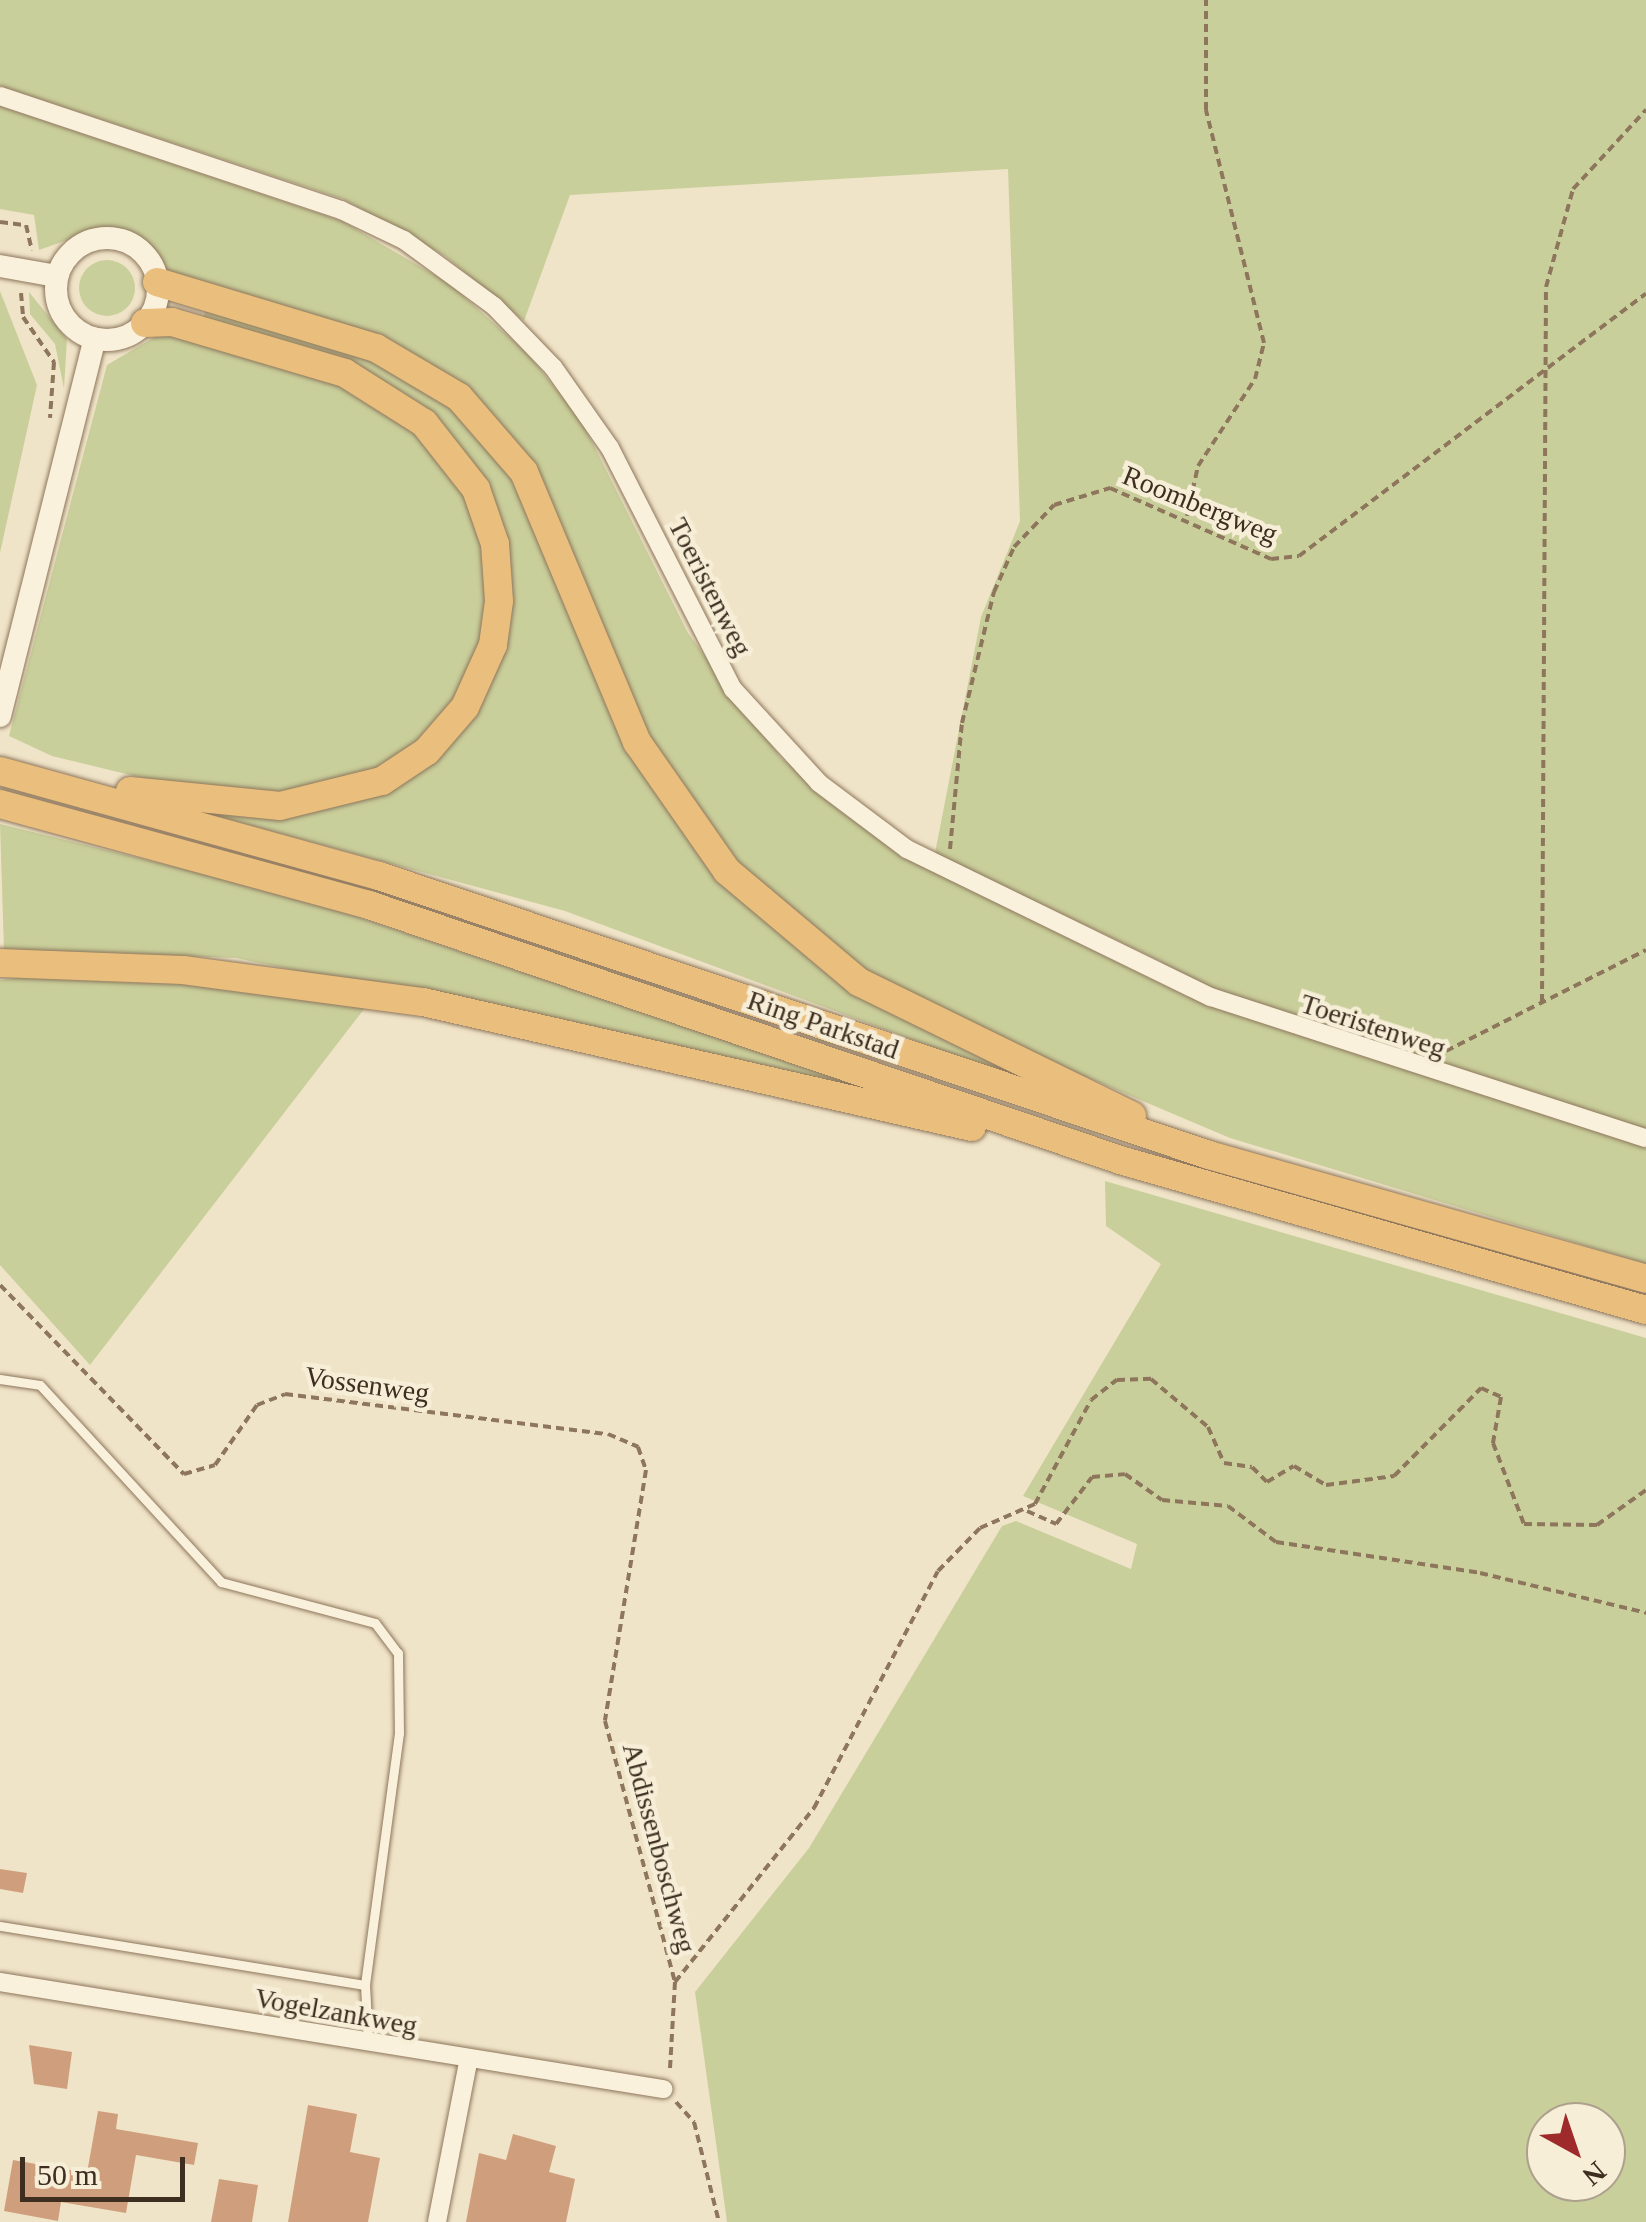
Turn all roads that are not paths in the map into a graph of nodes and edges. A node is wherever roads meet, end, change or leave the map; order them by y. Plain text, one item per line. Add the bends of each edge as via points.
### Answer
1 (0, 96) edge
2 (0, 266) edge
3 (57, 276) junction
4 (157, 282) junction
5 (145, 323) junction
6 (96, 339) junction
7 (0, 716) edge
8 (10, 774) edge
9 (6, 805) edge
10 (0, 963) edge
11 (1646, 1138) edge
12 (1209, 1155) junction
13 (1120, 1160) junction
14 (1646, 1278) edge
15 (1646, 1310) edge
16 (0, 1379) edge
17 (0, 1926) edge
18 (0, 1982) edge
19 (365, 1985) junction
20 (367, 2045) junction
21 (468, 2062) junction
22 (663, 2089) road end
23 (437, 2222) edge

1 - 11 street, Toeristenweg via 341,210 467,284 577,397 628,480 690,620 758,719 858,816 948,870 1211,997 1410,1068
2 - 3 street
3 - 4 street via 69,254 104,238 141,250
3 - 6 street via 63,316
4 - 5 street
4 - 12 highway via 376,348 459,397 524,472 637,742 727,871 859,982
5 - 6 street
5 - 8 highway via 172,322 345,373 424,423 462,466 488,518 500,575 492,645 444,734 352,794 250,804
6 - 7 street
8 - 12 highway, Ring Parkstad via 513,918
9 - 13 highway, Ring Parkstad via 386,911
10 - 13 highway via 183,970 508,1017
12 - 14 highway, Ring Parkstad
13 - 15 highway, Ring Parkstad
16 - 19 lane via 40,1385 221,1582 376,1623 398,1654 399,1733
17 - 19 lane
18 - 20 street, Vogelzankweg
19 - 20 lane
20 - 21 street, Vogelzankweg
21 - 22 street, Vogelzankweg
21 - 23 street

